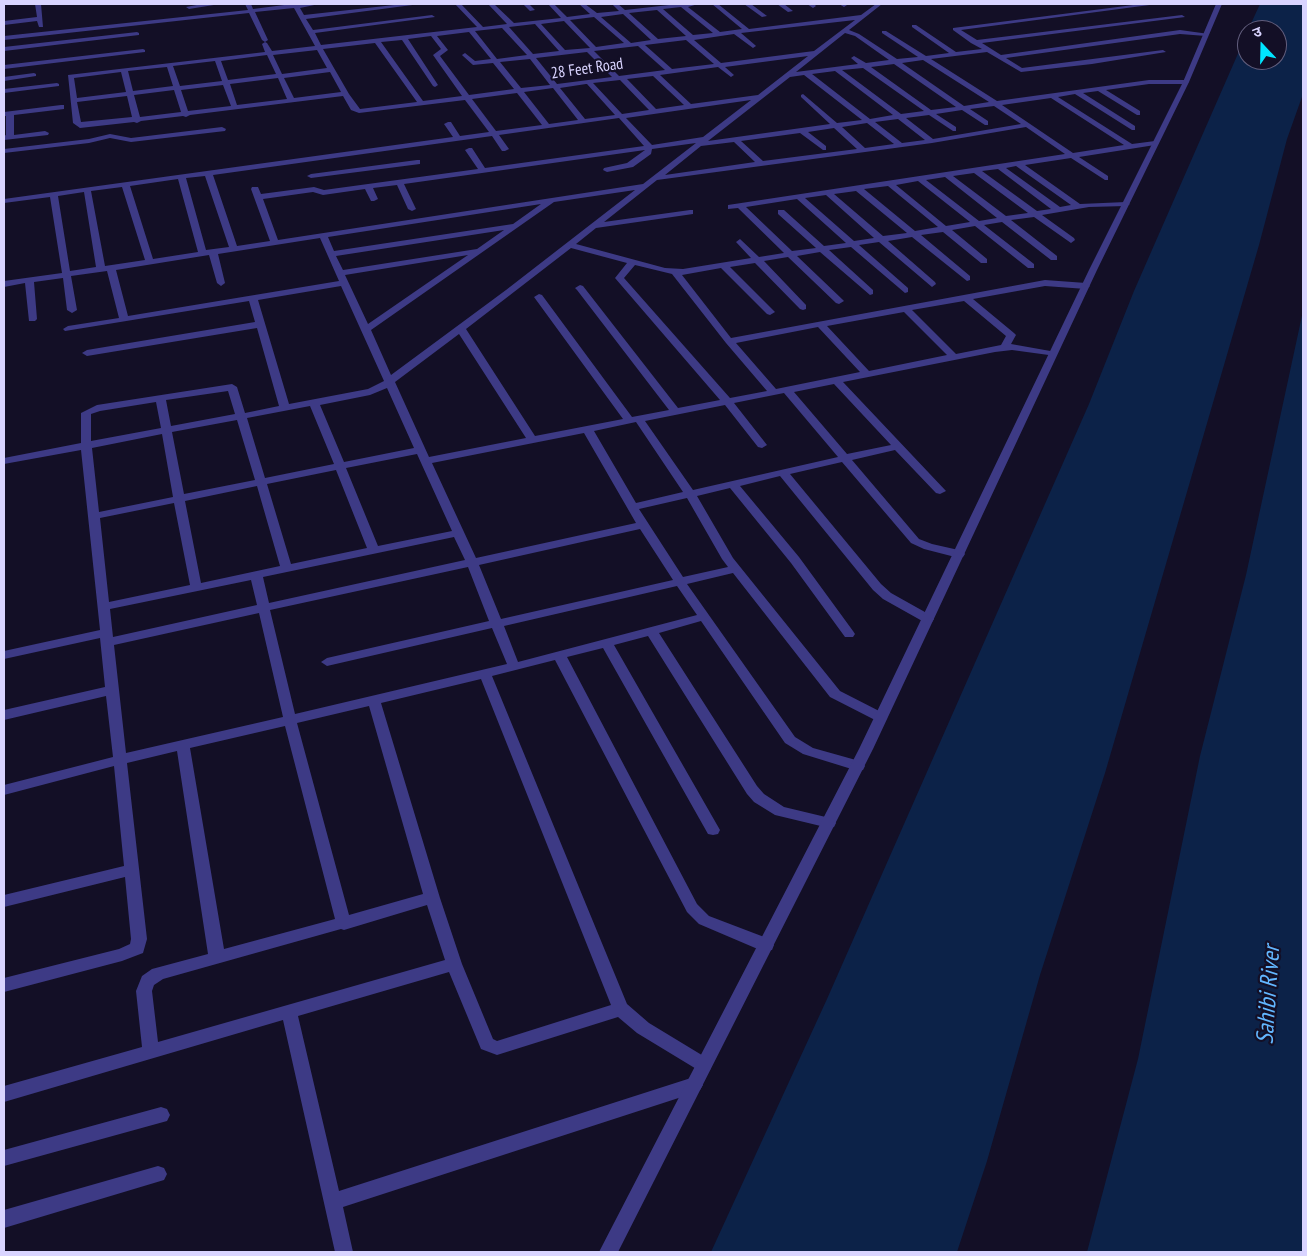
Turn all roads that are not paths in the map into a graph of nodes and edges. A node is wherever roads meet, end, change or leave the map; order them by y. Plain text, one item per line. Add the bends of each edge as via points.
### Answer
1 (38, 4) edge
2 (217, 4) edge
3 (316, 4) edge
4 (417, 4) edge
5 (458, 4) edge
6 (491, 4) edge
7 (526, 4) edge
8 (551, 4) edge
9 (582, 4) edge
10 (615, 4) edge
11 (682, 4) edge
12 (695, 4) edge
13 (714, 4) edge
14 (747, 4) edge
15 (780, 4) edge
16 (877, 4) edge
17 (1154, 4) edge
18 (1219, 4) edge
19 (296, 5) edge
20 (274, 6) edge
21 (189, 7) dead end
22 (249, 7) edge
23 (653, 7) edge
24 (427, 10) dead end
25 (532, 10) dead end
26 (790, 11) dead end
27 (624, 12) junction
28 (594, 15) junction
29 (1067, 15) junction
30 (764, 16) dead end
31 (303, 17) junction
32 (432, 17) junction
33 (861, 17) junction
34 (1182, 17) dead end
35 (40, 19) junction
36 (565, 19) junction
37 (1075, 19) dead end
38 (536, 22) junction
39 (4, 23) edge
40 (1083, 23) dead end
41 (512, 25) junction
42 (504, 26) junction
43 (914, 26) dead end
44 (481, 28) junction
45 (1092, 28) junction
46 (470, 29) junction
47 (748, 30) junction
48 (844, 31) junction
49 (311, 32) junction
50 (444, 32) junction
51 (735, 32) junction
52 (884, 32) dead end
53 (42, 34) junction
54 (137, 34) dead end
55 (432, 34) junction
56 (718, 34) junction
57 (1206, 34) junction
58 (403, 37) junction
59 (4, 38) edge
60 (690, 38) junction
61 (377, 40) junction
62 (657, 42) junction
63 (973, 42) junction
64 (640, 44) junction
65 (630, 45) junction
66 (753, 46) dead end
67 (320, 47) junction
68 (4, 49) edge
69 (592, 50) junction
70 (987, 50) junction
71 (142, 51) dead end
72 (1163, 52) dead end
73 (269, 53) junction
74 (564, 53) junction
75 (816, 53) junction
76 (955, 54) junction
77 (466, 55) dead end
78 (532, 57) junction
79 (998, 57) junction
80 (854, 58) dead end
81 (925, 58) junction
82 (217, 59) junction
83 (497, 61) junction
84 (895, 62) junction
85 (169, 64) junction
86 (719, 66) junction
87 (865, 66) junction
88 (4, 67) edge
89 (124, 69) junction
90 (836, 69) junction
91 (332, 70) junction
92 (671, 72) junction
93 (806, 72) junction
94 (655, 74) junction
95 (34, 75) dead end
96 (731, 75) dead end
97 (788, 75) junction
98 (280, 76) junction
99 (620, 78) junction
100 (4, 79) edge
101 (226, 82) junction
102 (1186, 82) junction
103 (589, 83) junction
104 (57, 84) dead end
105 (435, 85) dead end
106 (555, 87) junction
107 (176, 88) junction
108 (1099, 89) junction
109 (4, 91) edge
110 (519, 92) junction
111 (758, 92) junction
112 (1076, 92) junction
113 (130, 94) junction
114 (345, 94) junction
115 (1051, 95) junction
116 (803, 96) dead end
117 (690, 97) dead end
118 (467, 98) junction
119 (681, 99) junction
120 (74, 100) junction
121 (292, 101) junction
122 (995, 103) junction
123 (422, 104) junction
124 (62, 106) dead end
125 (689, 106) junction
126 (235, 108) junction
127 (963, 108) junction
128 (654, 111) junction
129 (931, 112) junction
130 (1136, 112) dead end
131 (7, 113) edge
132 (186, 115) junction
133 (620, 116) junction
134 (902, 117) junction
135 (582, 120) junction
136 (137, 121) junction
137 (869, 121) junction
138 (985, 123) dead end
139 (448, 124) dead end
140 (546, 125) junction
141 (1026, 125) junction
142 (836, 126) junction
143 (1132, 128) dead end
144 (222, 129) dead end
145 (953, 129) dead end
146 (801, 130) junction
147 (492, 132) junction
148 (45, 133) dead end
149 (7, 137) edge
150 (457, 137) junction
151 (735, 139) junction
152 (932, 141) junction
153 (704, 142) junction
154 (1155, 142) junction
155 (405, 144) junction
156 (900, 145) junction
157 (649, 146) junction
158 (1130, 146) junction
159 (823, 148) dead end
160 (505, 149) dead end
161 (469, 150) dead end
162 (863, 150) junction
163 (4, 151) edge
164 (1072, 156) junction
165 (417, 162) junction
166 (761, 164) junction
167 (1017, 164) junction
168 (998, 166) junction
169 (483, 170) junction
170 (607, 170) dead end
171 (975, 170) junction
172 (208, 172) junction
173 (946, 174) junction
174 (181, 176) junction
175 (312, 176) dead end
176 (428, 178) junction
177 (656, 178) junction
178 (918, 178) junction
179 (1105, 178) dead end
180 (889, 182) junction
181 (400, 183) junction
182 (126, 184) junction
183 (647, 185) junction
184 (368, 187) junction
185 (858, 188) junction
186 (88, 189) junction
187 (827, 192) junction
188 (54, 194) junction
189 (799, 197) junction
190 (374, 199) dead end
191 (553, 200) junction
192 (4, 201) edge
193 (1126, 204) junction
194 (1079, 207) junction
195 (412, 209) dead end
196 (1058, 210) junction
197 (690, 212) dead end
198 (782, 212) dead end
199 (1035, 214) junction
200 (1004, 219) junction
201 (977, 224) junction
202 (516, 226) junction
203 (595, 226) junction
204 (945, 229) junction
205 (916, 234) junction
206 (323, 236) junction
207 (881, 240) junction
208 (1071, 240) dead end
209 (740, 242) dead end
210 (275, 243) junction
211 (853, 244) junction
212 (570, 245) junction
213 (234, 249) junction
214 (823, 249) junction
215 (481, 250) junction
216 (213, 252) junction
217 (203, 254) junction
218 (331, 254) junction
219 (790, 256) junction
220 (1054, 258) dead end
221 (758, 261) junction
222 (984, 261) dead end
223 (150, 262) junction
224 (633, 262) junction
225 (1031, 266) dead end
226 (725, 267) junction
227 (106, 269) junction
228 (676, 272) junction
229 (339, 273) junction
230 (68, 274) junction
231 (967, 278) dead end
232 (29, 280) junction
233 (221, 283) dead end
234 (344, 283) junction
235 (4, 284) edge
236 (932, 284) dead end
237 (1086, 286) junction
238 (580, 288) dead end
239 (905, 290) dead end
240 (870, 292) dead end
241 (539, 297) dead end
242 (964, 297) junction
243 (253, 298) junction
244 (839, 301) dead end
245 (803, 307) dead end
246 (904, 308) junction
247 (72, 310) dead end
248 (770, 312) dead end
249 (32, 319) dead end
250 (124, 320) junction
251 (819, 323) junction
252 (261, 324) junction
253 (68, 329) dead end
254 (461, 329) junction
255 (365, 330) junction
256 (728, 341) junction
257 (1005, 347) junction
258 (87, 353) dead end
259 (1053, 354) junction
260 (954, 357) junction
261 (866, 373) junction
262 (836, 379) junction
263 (389, 384) junction
264 (786, 389) junction
265 (773, 392) junction
266 (160, 398) junction
267 (728, 401) junction
268 (314, 403) junction
269 (285, 408) junction
270 (676, 412) junction
271 (242, 416) junction
272 (634, 420) junction
273 (166, 429) junction
274 (588, 430) junction
275 (533, 441) junction
276 (86, 444) junction
277 (762, 445) dead end
278 (898, 446) junction
279 (422, 456) junction
280 (845, 459) junction
281 (4, 461) edge
282 (340, 466) junction
283 (783, 473) junction
284 (261, 482) junction
285 (733, 484) junction
286 (940, 491) dead end
287 (690, 494) junction
288 (180, 498) junction
289 (633, 507) junction
290 (94, 516) junction
291 (643, 525) junction
292 (458, 533) junction
293 (374, 550) junction
294 (959, 554) junction
295 (472, 563) junction
296 (286, 568) junction
297 (736, 569) junction
298 (256, 575) junction
299 (680, 582) junction
300 (196, 587) junction
301 (103, 606) junction
302 (264, 608) junction
303 (703, 617) junction
304 (928, 619) junction
305 (497, 624) junction
306 (652, 630) junction
307 (848, 634) dead end
308 (106, 638) junction
309 (606, 642) junction
310 (4, 655) edge
311 (559, 655) junction
312 (327, 662) dead end
313 (514, 667) junction
314 (485, 674) junction
315 (112, 690) junction
316 (374, 700) junction
317 (4, 715) edge
318 (880, 717) junction
319 (290, 720) junction
320 (183, 745) junction
321 (119, 760) junction
322 (858, 766) junction
323 (4, 790) edge
324 (829, 823) junction
325 (713, 830) dead end
326 (131, 870) junction
327 (432, 898) junction
328 (4, 901) edge
329 (344, 924) junction
330 (766, 945) junction
331 (217, 958) junction
332 (454, 964) junction
333 (4, 984) edge
334 (622, 1009) junction
335 (289, 1012) junction
336 (150, 1052) junction
337 (704, 1066) junction
338 (694, 1085) junction
339 (4, 1094) edge
340 (161, 1115) dead end
341 (4, 1158) edge
342 (158, 1174) dead end
343 (332, 1202) junction
344 (4, 1219) edge
345 (344, 1252) edge
346 (608, 1252) edge

1 - 35 street
2 - 21 street
3 - 19 street
4 - 31 street
5 - 44 street
6 - 41 street
7 - 25 street
8 - 36 street
9 - 28 street
10 - 27 street
11 - 12 street
11 - 23 street
11 - 56 street
13 - 47 street
14 - 30 street
15 - 26 street
16 - 33 street
17 - 29 street
18 - 57 street
19 - 20 street
19 - 31 street
20 - 22 street
22 - 53 street
22 - 73 street
23 - 27 street
23 - 60 street
24 - 32 street
27 - 28 street
27 - 62 street
28 - 36 street
28 - 65 street
29 - 37 street
29 - 63 street via 955,30
31 - 49 street
32 - 49 street
32 - 50 street
33 - 47 street
33 - 48 street
34 - 45 street
35 - 39 street
35 - 53 street
36 - 38 street
36 - 69 street
38 - 41 street
38 - 74 street
40 - 45 street
41 - 42 street
42 - 44 street
42 - 78 street
43 - 76 street
44 - 46 street
45 - 63 street
46 - 50 street
46 - 83 street
47 - 51 street
48 - 75 street
48 - 84 street via 857,35
49 - 67 street
50 - 55 street
51 - 56 street
51 - 66 street
52 - 81 street
53 - 59 street
54 - 68 street
55 - 58 street
55 - 118 street via 445,50 436,55
56 - 60 street
57 - 79 street via 1180,32
57 - 102 street
58 - 61 street
58 - 105 street
60 - 62 street
60 - 86 street
61 - 67 street
61 - 123 street
62 - 64 street
63 - 70 street
64 - 65 street
64 - 92 street
65 - 69 street
67 - 73 street
67 - 91 street
69 - 74 street
69 - 99 street
70 - 76 street
70 - 79 street
71 - 88 street
72 - 79 street via 1023,70
73 - 82 street
73 - 98 street
74 - 78 street
75 - 86 street, 28 Feet Road via 764,57
75 - 97 street
76 - 81 street
77 - 83 street via 474,63
78 - 83 street
78 - 106 street
80 - 87 street
81 - 84 street
81 - 122 street
82 - 85 street
82 - 101 street
83 - 110 street
84 - 87 street
84 - 127 street
85 - 89 street
85 - 107 street
86 - 92 street, 28 Feet Road
86 - 96 street
87 - 90 street
87 - 129 street
89 - 113 street
89 - 120 street via 70,76
90 - 93 street
90 - 134 street
91 - 98 street
91 - 114 street
92 - 94 street, 28 Feet Road
93 - 97 street
93 - 137 street
94 - 99 street, 28 Feet Road
94 - 119 street
95 - 100 street
97 - 111 street via 774,86
98 - 101 street
98 - 121 street
99 - 103 street, 28 Feet Road
99 - 128 street
101 - 107 street
101 - 126 street
102 - 108 street via 1156,81
102 - 154 street
103 - 106 street, 28 Feet Road
103 - 133 street
104 - 109 street
106 - 110 street, 28 Feet Road
106 - 135 street
107 - 113 street
107 - 132 street
108 - 112 street
108 - 130 street
110 - 118 street, 28 Feet Road
110 - 140 street
111 - 125 street
111 - 153 street
112 - 115 street
112 - 143 street
113 - 120 street
113 - 136 street
114 - 121 street
114 - 123 street, 28 Feet Road via 356,110 362,111
115 - 122 street
115 - 158 street
116 - 142 street
117 - 119 street
118 - 123 street, 28 Feet Road
118 - 147 street
119 - 125 street
120 - 136 street via 80,126
121 - 126 street
122 - 127 street
122 - 141 street
124 - 131 street
125 - 128 street
126 - 132 street
127 - 129 street
127 - 138 street
128 - 133 street
129 - 134 street
129 - 145 street
131 - 149 street
132 - 136 street
133 - 135 street
133 - 157 street
134 - 137 street
134 - 152 street
135 - 140 street
137 - 142 street
137 - 156 street
139 - 150 street
140 - 147 street
141 - 152 street
141 - 164 street
142 - 146 street
142 - 162 street
144 - 163 street via 131,140 110,136
146 - 151 street
146 - 159 street
147 - 150 street
147 - 160 street
148 - 149 street
150 - 155 street
151 - 153 street
151 - 166 street
152 - 156 street
153 - 157 street
153 - 177 street
154 - 158 street
154 - 193 street
155 - 165 street
155 - 172 street
156 - 162 street
157 - 169 street
157 - 170 street via 648,152 630,165
158 - 164 street
161 - 169 street
162 - 166 street
164 - 167 street
164 - 179 street
165 - 175 street
165 - 176 street
166 - 177 street
167 - 168 street
167 - 194 street
168 - 171 street
168 - 196 street
169 - 176 street
171 - 173 street
171 - 199 street
172 - 174 street
172 - 213 street
173 - 178 street
173 - 200 street
174 - 182 street
174 - 217 street
176 - 181 street
177 - 183 street
178 - 180 street
178 - 201 street
180 - 185 street
180 - 204 street
181 - 184 street
181 - 195 street
182 - 186 street
182 - 223 street
183 - 191 street
183 - 203 street
184 - 190 street
184 - 210 street via 323,194 314,189 256,193
185 - 187 street
185 - 205 street
186 - 188 street
186 - 227 street
187 - 189 street
187 - 207 street
188 - 192 street
188 - 230 street
189 - 211 street
189 - 219 street via 735,206
191 - 202 street
191 - 206 street
193 - 194 street
193 - 237 street
194 - 196 street
196 - 199 street
197 - 203 street
198 - 214 street
199 - 200 street
199 - 208 street
200 - 201 street
200 - 220 street
201 - 204 street
201 - 225 street
202 - 215 street
202 - 218 street
203 - 212 street
204 - 205 street
204 - 222 street
205 - 207 street
205 - 231 street
206 - 210 street
206 - 218 street
207 - 211 street
207 - 236 street
209 - 221 street
210 - 213 street
211 - 214 street
211 - 239 street
212 - 224 street
212 - 254 street
213 - 216 street
214 - 219 street
214 - 240 street
215 - 229 street
215 - 255 street
216 - 217 street
216 - 233 street
217 - 223 street
218 - 229 street
219 - 221 street
219 - 244 street
221 - 226 street
221 - 245 street
223 - 227 street
224 - 228 street
224 - 267 street via 619,278
226 - 228 street
226 - 248 street
227 - 230 street
227 - 250 street
228 - 256 street
229 - 234 street
230 - 232 street
230 - 247 street
232 - 235 street
232 - 249 street
234 - 243 street
234 - 255 street
237 - 242 street via 1045,283
237 - 259 street
238 - 270 street
241 - 272 street
242 - 246 street
242 - 257 street via 1011,335
243 - 250 street
243 - 252 street
246 - 251 street
246 - 260 street
250 - 253 street
251 - 256 street
251 - 261 street
252 - 258 street
252 - 269 street
254 - 263 street
254 - 275 street
255 - 263 street
256 - 265 street
257 - 259 street
257 - 260 street
259 - 294 street
260 - 261 street
261 - 262 street
262 - 264 street
262 - 278 street
263 - 268 street via 370,392
263 - 279 street
264 - 265 street
264 - 280 street
265 - 267 street
266 - 271 street via 230,386
266 - 273 street
266 - 276 street via 88,411
267 - 270 street
267 - 277 street
268 - 269 street
268 - 282 street
269 - 271 street
270 - 272 street
271 - 273 street
271 - 284 street
272 - 274 street
272 - 287 street
273 - 276 street
273 - 288 street
274 - 275 street
274 - 289 street
275 - 279 street
276 - 281 street
276 - 290 street
278 - 280 street
278 - 286 street
279 - 282 street
279 - 292 street
280 - 283 street
280 - 294 street via 915,541 928,548
282 - 284 street
282 - 293 street
283 - 285 street
283 - 304 street via 877,587
284 - 288 street
284 - 296 street
285 - 287 street
285 - 307 street via 795,560
287 - 289 street
287 - 297 street
288 - 290 street
288 - 300 street
289 - 291 street
290 - 301 street
291 - 295 street
291 - 299 street
292 - 293 street
292 - 295 street
293 - 296 street
294 - 304 street
295 - 302 street
295 - 305 street
296 - 298 street
297 - 299 street
297 - 318 street via 835,694
298 - 300 street
298 - 302 street
299 - 303 street
299 - 305 street
300 - 301 street
301 - 308 street
302 - 308 street
302 - 319 street
303 - 306 street
303 - 322 street via 790,740 808,751
304 - 318 street
305 - 312 street
305 - 313 street
306 - 309 street
306 - 324 street via 759,798 780,811
308 - 310 street
308 - 315 street
309 - 311 street
309 - 325 street
311 - 313 street
311 - 330 street via 692,908 704,920
313 - 314 street
314 - 316 street
314 - 334 street
315 - 317 street
315 - 321 street
316 - 319 street
316 - 327 street
318 - 322 street
319 - 320 street
319 - 329 street
320 - 321 street
320 - 331 street
321 - 323 street
321 - 326 street
322 - 324 street
324 - 330 street
326 - 328 street
326 - 333 street via 137,948 122,955
327 - 329 street
327 - 332 street
329 - 331 street
330 - 337 street
331 - 336 street via 158,974 148,981 144,990
332 - 334 street via 484,1039 491,1048
332 - 335 street
334 - 337 street via 643,1028
335 - 336 street
335 - 343 street
336 - 339 street
337 - 338 street
338 - 343 street
338 - 346 street
340 - 341 street
342 - 344 street
343 - 345 street

